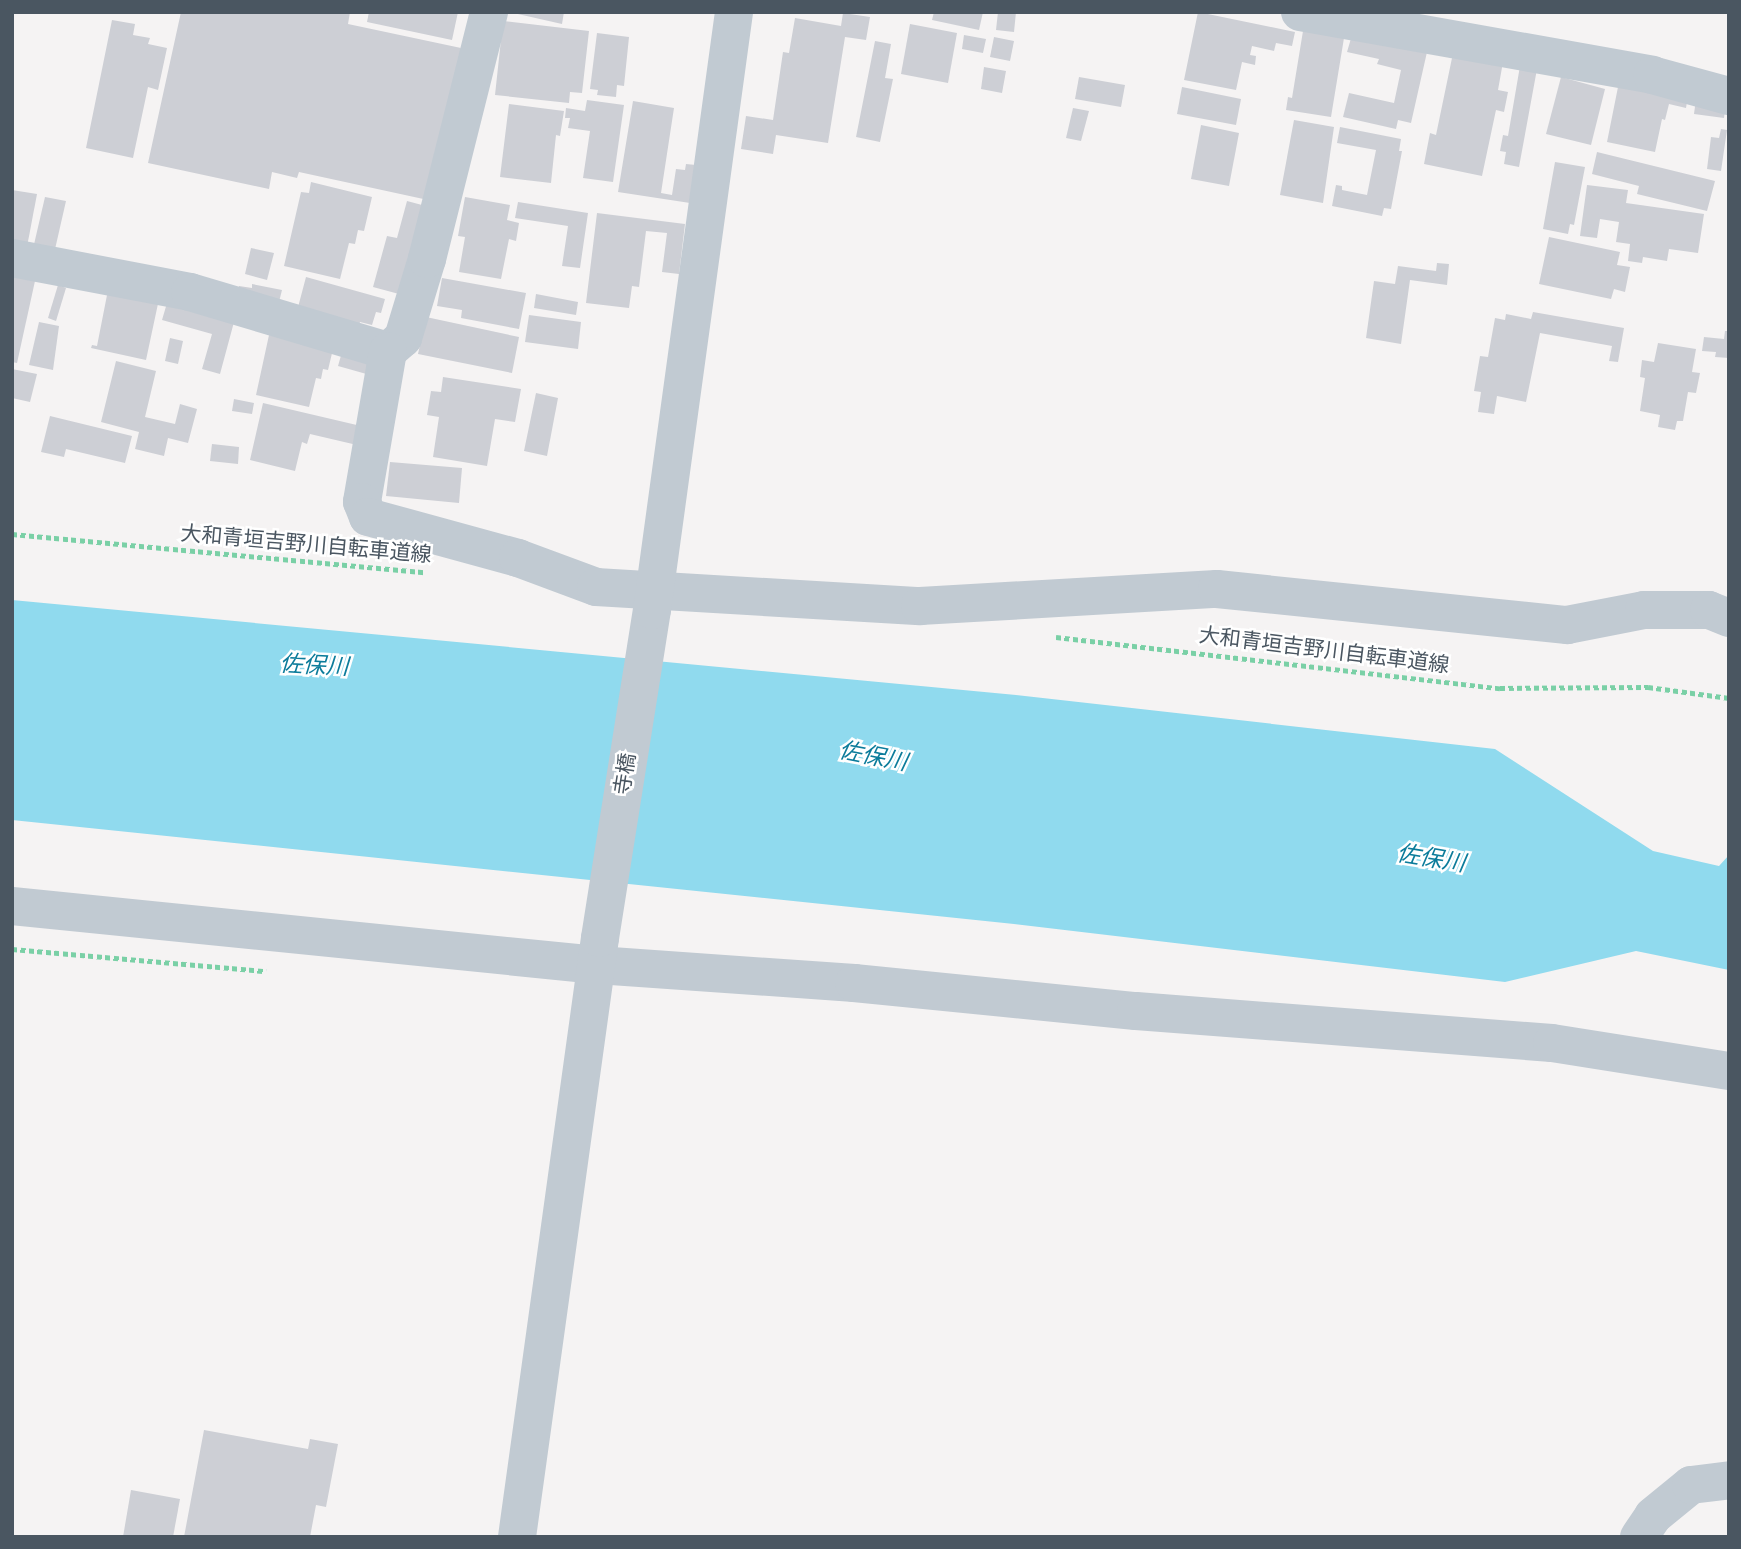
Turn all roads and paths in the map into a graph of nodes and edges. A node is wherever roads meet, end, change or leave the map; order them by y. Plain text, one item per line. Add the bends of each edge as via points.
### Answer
1 (489, 12) edge
2 (734, 12) edge
3 (1300, 12) edge
4 (1729, 96) edge
5 (12, 258) edge
6 (388, 351) junction
7 (12, 534) edge
8 (430, 573) dead end
9 (653, 600) junction
10 (1729, 618) edge
11 (1045, 636) dead end
12 (1729, 698) edge
13 (12, 906) edge
14 (599, 952) junction
15 (1729, 1071) edge
16 (1729, 1480) edge
17 (517, 1537) edge
18 (1639, 1537) edge

1 - 6 street via 427,259 403,338
2 - 9 street, 寺橋
3 - 4 street via 1652,75
5 - 6 street via 190,292
6 - 9 street via 362,502 368,517
7 - 8 path, 大和青垣吉野川自転車道線
9 - 10 street via 920,607 1217,589 1567,625 1644,610 1709,610
9 - 14 street, 寺橋
11 - 12 path, 大和青垣吉野川自転車道線 via 1500,688 1648,687
13 - 14 street
14 - 15 street via 1136,1011 1552,1043
14 - 17 street, 寺橋
16 - 18 street via 1691,1485 1653,1516

